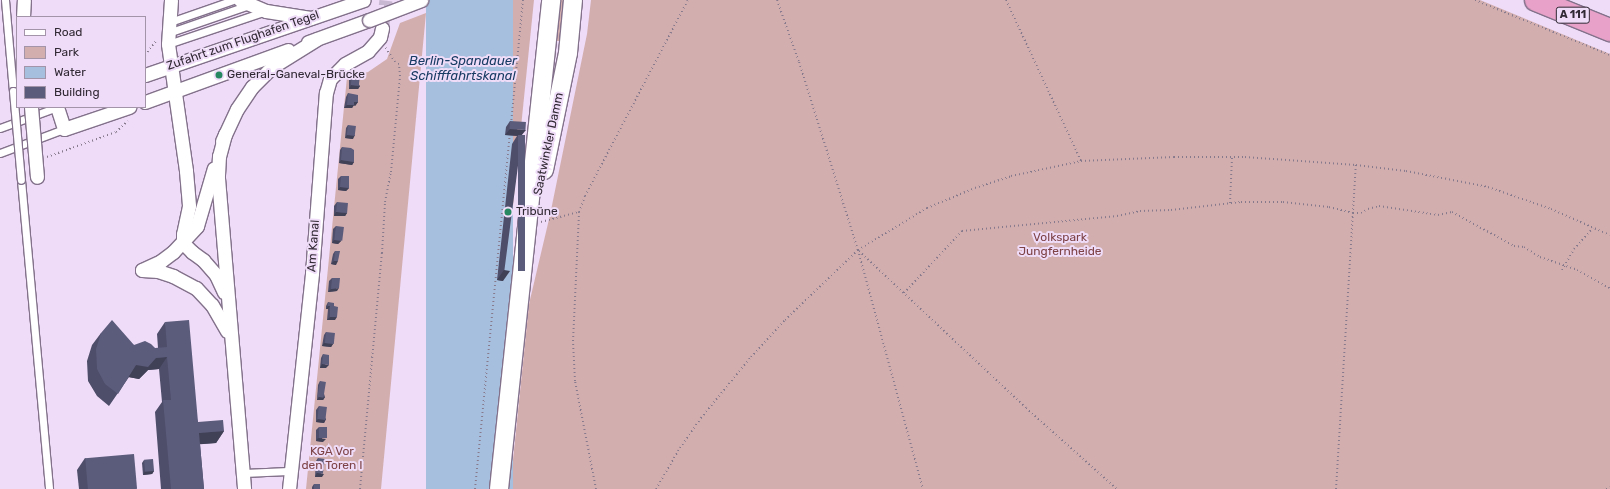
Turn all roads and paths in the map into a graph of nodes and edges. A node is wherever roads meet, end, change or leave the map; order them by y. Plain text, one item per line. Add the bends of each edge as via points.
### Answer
1 (5, 0) edge
2 (24, 0) edge
3 (171, 0) edge
4 (233, 0) edge
5 (364, 0) edge
6 (421, 0) edge
7 (523, 0) edge
8 (551, 0) edge
9 (573, 0) edge
10 (688, 0) edge
11 (777, 0) edge
12 (1006, 0) edge
13 (1475, 0) edge
14 (1536, 0) edge
15 (245, 2) edge
16 (266, 11) junction
17 (23, 16) edge
18 (313, 18) junction
19 (1610, 30) edge
20 (381, 32) joint
21 (169, 33) junction
22 (319, 38) junction
23 (547, 51) junction
24 (568, 53) junction
25 (1610, 55) edge
26 (171, 66) junction
27 (146, 75) edge
28 (174, 92) junction
29 (146, 102) edge
30 (50, 108) edge
31 (57, 108) edge
32 (36, 110) edge
33 (130, 113) edge
34 (0, 128) edge
35 (64, 129) junction
36 (225, 134) junction
37 (0, 153) edge
38 (1232, 157) junction
39 (44, 158) dead end
40 (1081, 162) junction
41 (1356, 165) junction
42 (37, 177) dead end
43 (1230, 203) junction
44 (579, 212) junction
45 (1353, 213) junction
46 (541, 222) dead end
47 (1593, 227) junction
48 (1610, 235) edge
49 (183, 243) junction
50 (858, 250) junction
51 (1564, 267) junction
52 (1562, 270) dead end
53 (519, 287) junction
54 (1610, 288) edge
55 (904, 293) junction
56 (228, 308) junction
57 (232, 351) junction
58 (290, 471) junction
59 (242, 473) junction
60 (1610, 487) edge
61 (49, 489) edge
62 (244, 489) edge
63 (289, 489) edge
64 (360, 489) edge
65 (475, 489) edge
66 (499, 489) edge
67 (596, 489) edge
68 (656, 489) edge
69 (922, 489) edge
70 (1116, 489) edge
71 (1336, 489) edge
72 (1606, 489) edge

1 - 61 lane, bridge
2 - 17 street
3 - 21 street
4 - 21 lane
5 - 18 street, Zufahrt zum Flughafen Tegel
6 - 22 street, Zufahrt zum Flughafen Tegel, bridge
7 - 65 path
8 - 23 main road, Saatwinkler Damm
9 - 24 main road, Saatwinkler Damm
10 - 44 path
11 - 50 path
12 - 40 path
13 - 25 path
14 - 19 highway, A 111
15 - 16 street
15 - 21 lane
16 - 18 street
16 - 21 lane
18 - 22 street
18 - 26 street, Zufahrt zum Flughafen Tegel
20 - 58 street, Am Kanal via 368,51 345,64 330,79 326,93 312,273
20 - 64 path via 395,62 399,64 400,76 391,172 385,202
21 - 26 street
22 - 28 street, Zufahrt zum Flughafen Tegel
22 - 36 street via 272,67 252,87 237,109
23 - 24 main road
23 - 53 main road, Saatwinkler Damm
24 - 53 main road, Saatwinkler Damm
26 - 27 street, Zufahrt zum Flughafen Tegel
26 - 28 street
28 - 29 street, Zufahrt zum Flughafen Tegel
28 - 49 street via 189,206
30 - 32 lane
31 - 35 street
32 - 34 lane
32 - 42 street, bridge
33 - 35 street
33 - 39 path via 116,132
35 - 37 lane
36 - 49 street via 196,226
36 - 56 street via 219,156 218,178
38 - 40 path
38 - 41 path
38 - 43 path
40 - 50 path via 1011,176 975,188 927,208
41 - 45 path
41 - 47 path via 1406,170 1488,187
43 - 45 path via 1283,202 1329,207
43 - 55 path via 962,231
44 - 46 path
44 - 67 path via 573,348 575,381
45 - 51 path via 1361,213 1368,208 1379,206 1438,214 1452,212 1514,246 1524,248
45 - 71 path
47 - 48 path
47 - 51 path via 1574,249
49 - 56 street via 216,275
49 - 57 street via 161,261 142,270 158,271 196,288 212,305 227,328
50 - 55 path
50 - 68 path via 781,325 738,374 680,448
50 - 69 path
51 - 52 path
51 - 54 path via 1577,270
53 - 66 main road, Saatwinkler Damm
55 - 70 path
56 - 57 street
57 - 59 street
58 - 59 lane
58 - 63 street, Am Kanal
59 - 62 street
60 - 72 path

